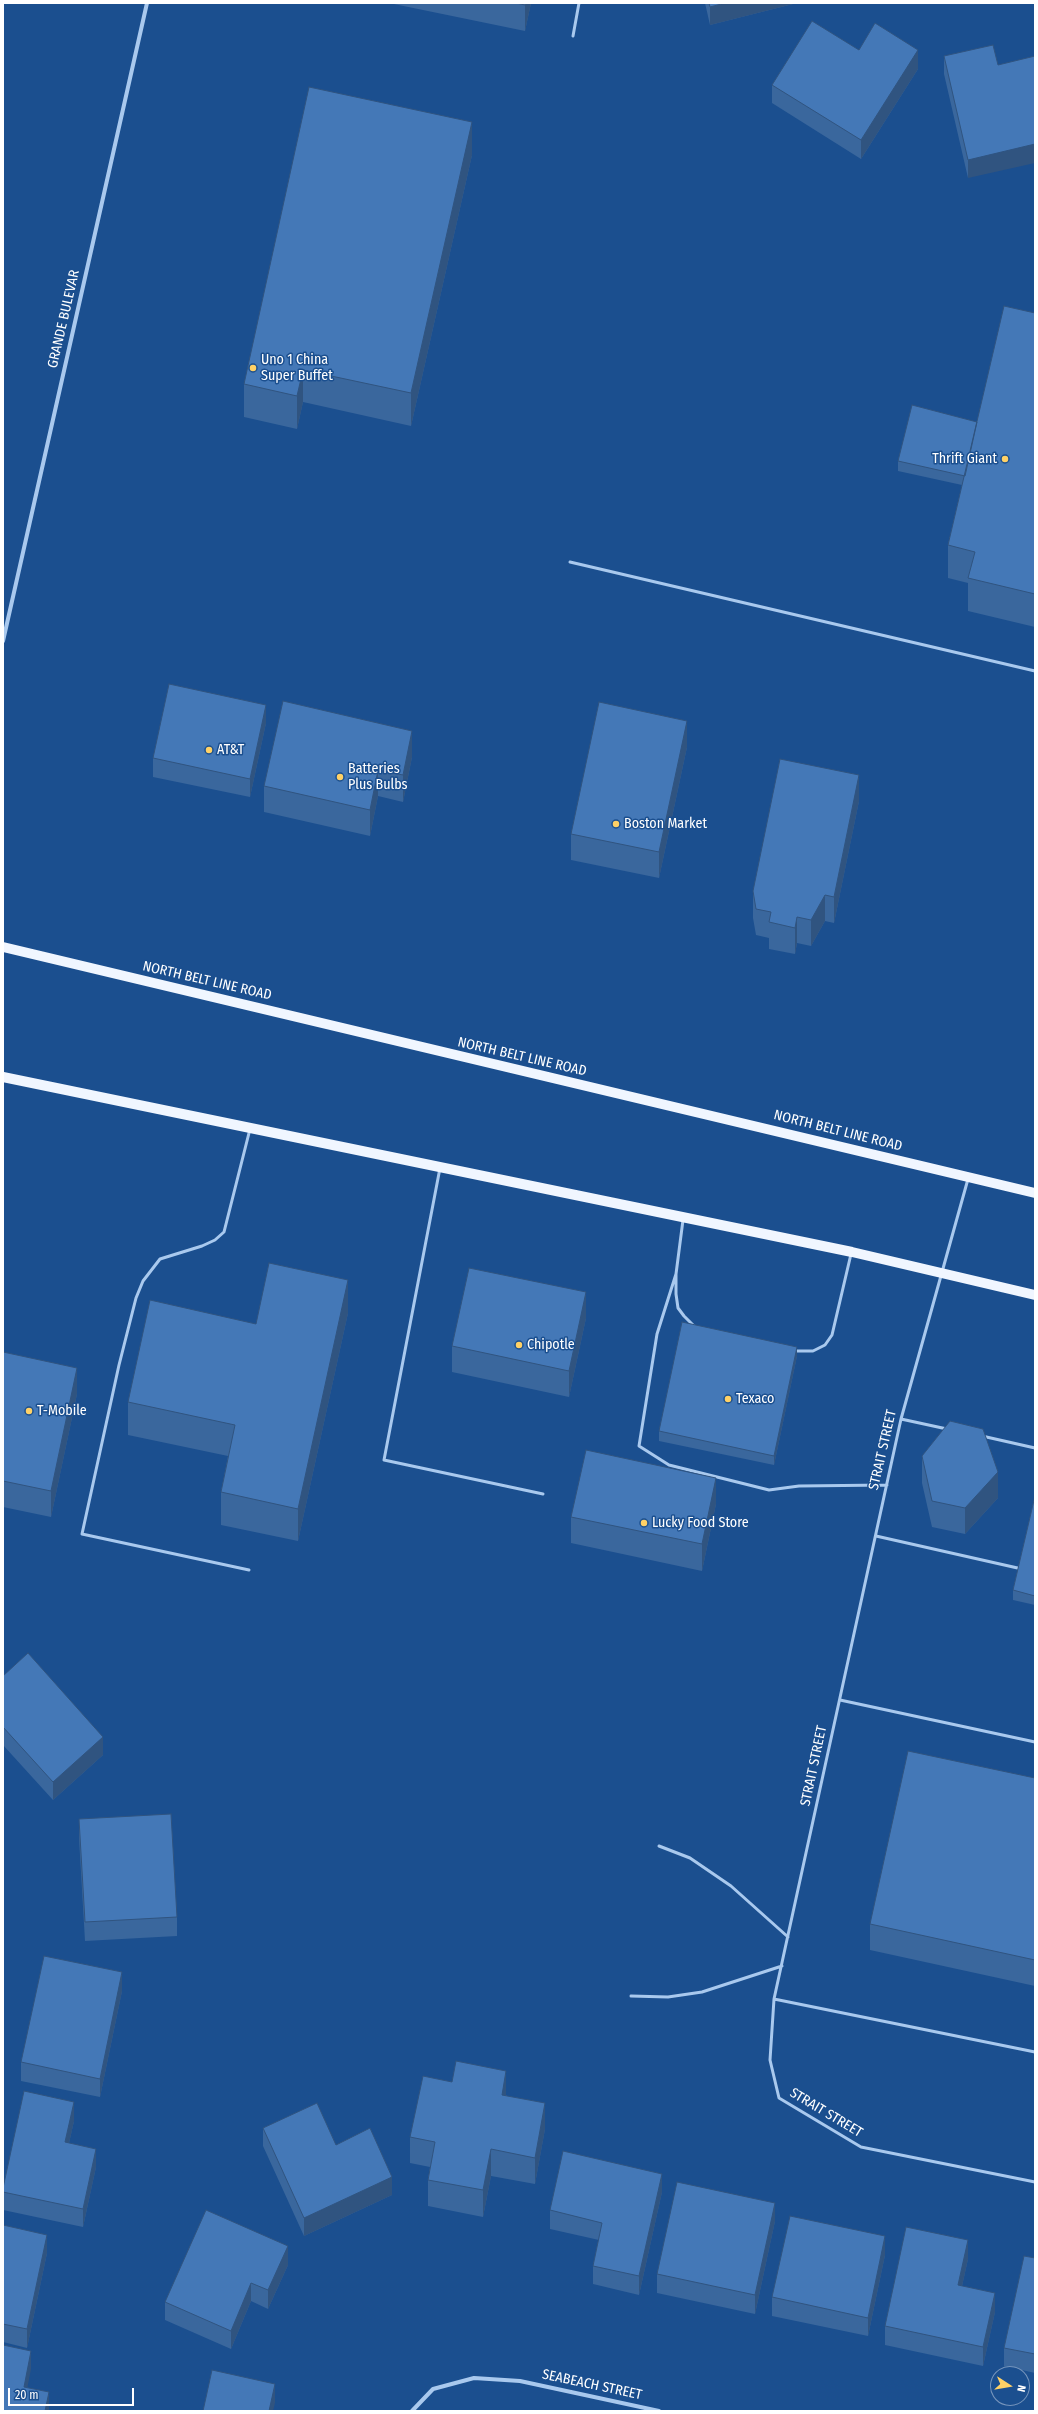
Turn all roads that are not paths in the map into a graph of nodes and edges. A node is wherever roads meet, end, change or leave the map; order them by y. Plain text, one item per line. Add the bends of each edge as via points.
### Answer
1 (147, 3) edge
2 (579, 3) edge
3 (573, 36) dead end
4 (570, 562) dead end
5 (3, 641) edge
6 (1035, 671) edge
7 (3, 947) edge
8 (3, 1078) edge
9 (251, 1128) junction
10 (441, 1166) junction
11 (968, 1177) junction
12 (1035, 1193) edge
13 (683, 1217) junction
14 (852, 1252) junction
15 (942, 1272) junction
16 (676, 1274) junction
17 (1035, 1295) edge
18 (699, 1329) edge
19 (791, 1350) edge
20 (901, 1419) junction
21 (953, 1430) edge
22 (976, 1435) edge
23 (1035, 1448) edge
24 (886, 1485) junction
25 (543, 1494) dead end
26 (876, 1536) junction
27 (250, 1570) dead end
28 (1027, 1570) edge
29 (840, 1700) junction
30 (1035, 1742) edge
31 (659, 1846) dead end
32 (788, 1937) junction
33 (782, 1966) junction
34 (631, 1996) dead end
35 (774, 1999) junction
36 (1035, 2052) edge
37 (1035, 2182) edge
38 (412, 2411) edge
39 (659, 2411) edge

1 - 5 street, GRANDE BULEVAR
2 - 3 lane
4 - 6 lane
7 - 11 main road, NORTH BELT LINE ROAD
8 - 9 main road
9 - 10 main road
9 - 27 lane via 224,1232 202,1246 160,1259 144,1281 136,1298 82,1534
10 - 13 main road
10 - 25 lane via 384,1460
11 - 12 main road, NORTH BELT LINE ROAD
11 - 15 lane, STRAIT STREET
13 - 14 main road
13 - 16 lane
14 - 15 main road
14 - 19 lane via 832,1335 825,1345 813,1351
15 - 17 main road
15 - 20 lane, STRAIT STREET
16 - 18 lane via 678,1308
16 - 24 lane via 657,1334 639,1446 669,1465 769,1490 799,1486
20 - 21 lane
20 - 24 lane, STRAIT STREET
22 - 23 lane
24 - 26 lane, STRAIT STREET
26 - 28 lane
26 - 29 lane, STRAIT STREET
29 - 30 lane
29 - 32 lane, STRAIT STREET
31 - 32 lane via 690,1858 731,1886
32 - 33 lane, STRAIT STREET
33 - 34 lane via 702,1992 668,1997
33 - 35 lane, STRAIT STREET
35 - 36 lane
35 - 37 lane, STRAIT STREET via 770,2060 779,2098 861,2147
38 - 39 street, SEABEACH STREET via 433,2389 474,2378 520,2381

